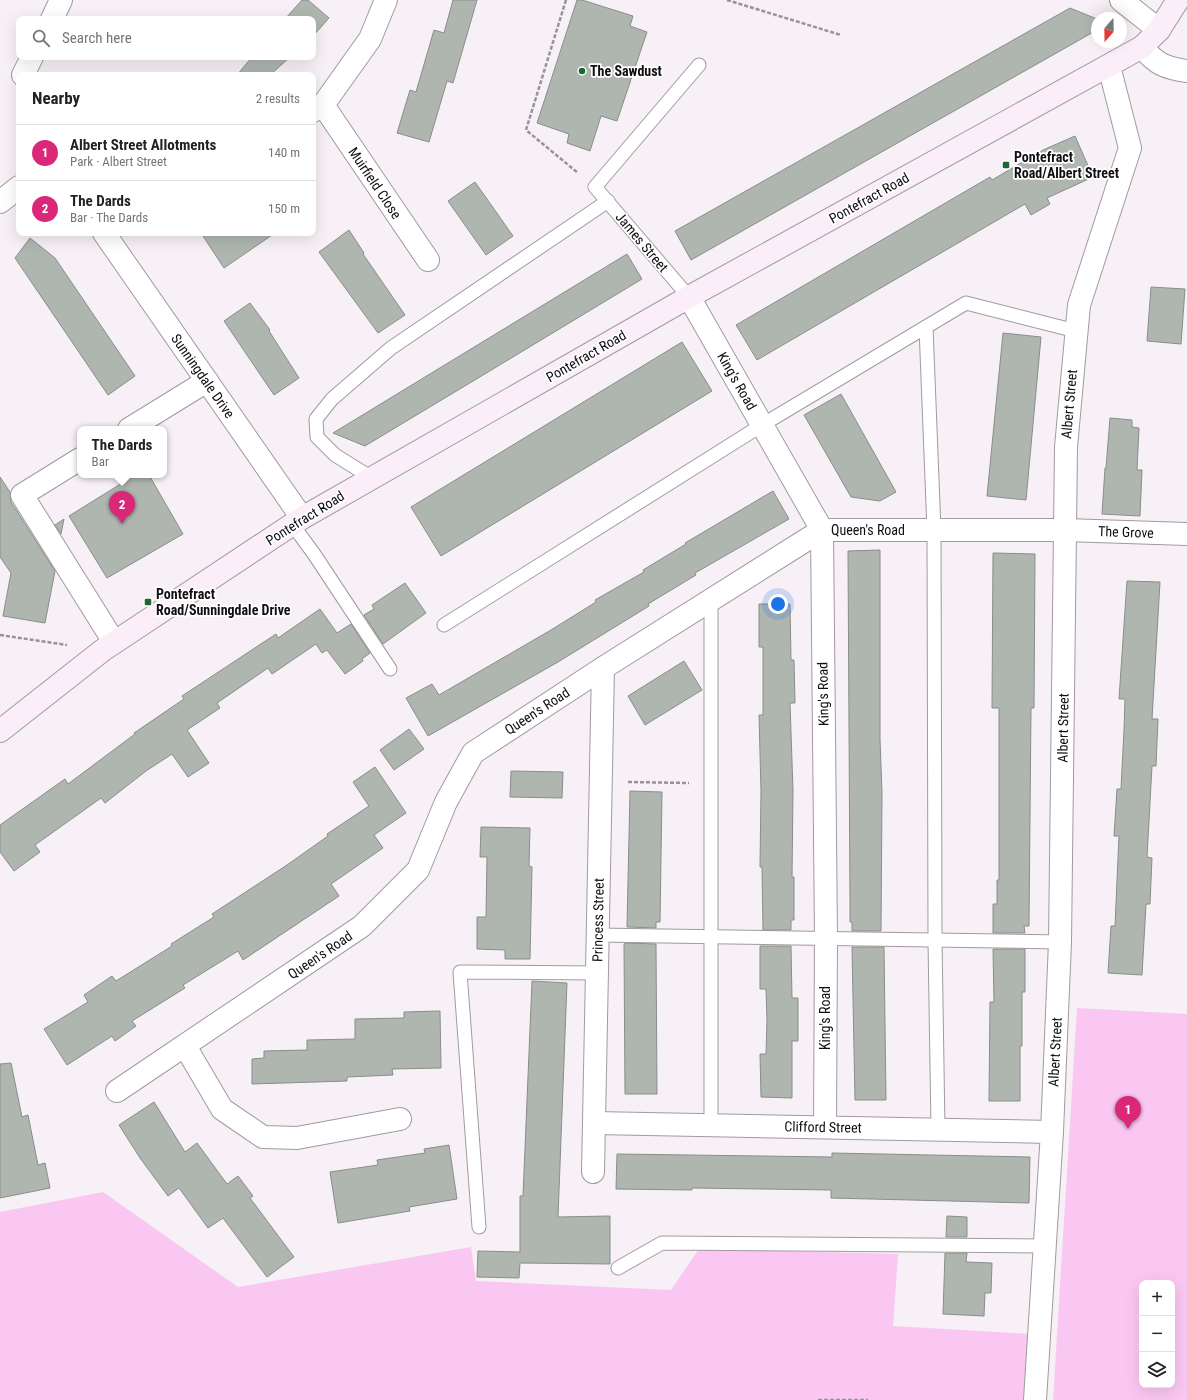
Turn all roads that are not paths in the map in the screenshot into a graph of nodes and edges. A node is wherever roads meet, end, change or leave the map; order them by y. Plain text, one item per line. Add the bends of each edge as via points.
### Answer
1 (61, 0) edge
2 (386, 0) edge
3 (1121, 0) edge
4 (1178, 0) edge
5 (53, 16) edge
6 (1159, 30) junction
7 (1142, 47) junction
8 (30, 60) edge
9 (698, 65) dead end
10 (1109, 66) junction
11 (1187, 71) edge
12 (24, 72) edge
13 (318, 108) edge
14 (16, 189) edge
15 (608, 201) junction
16 (0, 202) edge
17 (112, 236) edge
18 (428, 260) dead end
19 (689, 297) junction
20 (926, 327) junction
21 (1076, 331) junction
22 (207, 381) junction
23 (762, 425) junction
24 (134, 426) edge
25 (77, 461) edge
26 (372, 478) junction
27 (297, 521) junction
28 (822, 530) junction
29 (934, 530) junction
30 (1065, 530) junction
31 (1187, 534) edge
32 (711, 600) junction
33 (444, 625) dead end
34 (109, 646) junction
35 (603, 668) junction
36 (390, 669) dead end
37 (0, 731) edge
38 (597, 935) junction
39 (711, 936) junction
40 (826, 938) junction
41 (935, 940) junction
42 (1060, 942) junction
43 (597, 973) junction
44 (185, 1046) junction
45 (117, 1091) dead end
46 (400, 1119) dead end
47 (594, 1123) junction
48 (711, 1126) junction
49 (824, 1127) junction
50 (938, 1129) junction
51 (1052, 1132) junction
52 (593, 1172) dead end
53 (479, 1227) dead end
54 (1045, 1246) junction
55 (618, 1268) dead end
56 (1035, 1400) edge

1 - 5 street
2 - 13 street via 370,39
3 - 6 street
4 - 6 street, Pontefract Road
6 - 7 street, Pontefract Road
7 - 10 street, Pontefract Road
7 - 11 street via 1153,60 1170,69
8 - 12 street
9 - 15 lane, James Street via 595,187
10 - 19 street, Pontefract Road
10 - 21 street, Albert Street via 1130,148 1079,305
13 - 18 street, Muirfield Close
14 - 16 street
15 - 19 lane, James Street
15 - 26 lane via 391,348 332,399 316,419 317,437 335,455
17 - 22 street, Sunningdale Drive
19 - 23 street, King's Road
19 - 26 street, Pontefract Road
20 - 21 lane via 966,303
20 - 23 lane
20 - 29 lane
21 - 30 street, Albert Street via 1066,447
22 - 24 street
22 - 27 street, Sunningdale Drive
23 - 28 street, King's Road
23 - 33 lane
25 - 34 street via 22,495
26 - 27 street, Pontefract Road
27 - 34 street, Pontefract Road
27 - 36 lane via 314,554
28 - 29 street, Queen's Road
28 - 32 street, Queen's Road
28 - 40 street, King's Road
29 - 30 street, Queen's Road
29 - 41 lane
30 - 31 street, The Grove
30 - 42 street, Albert Street
32 - 35 street, Queen's Road
32 - 39 lane
34 - 37 street, Pontefract Road
35 - 38 street, Princess Street
35 - 44 street, Queen's Road via 474,753 446,802 418,870 362,926
38 - 39 lane
38 - 43 street, Princess Street
39 - 40 lane
39 - 48 lane
40 - 41 lane
40 - 49 street, King's Road
41 - 42 lane
41 - 50 lane
42 - 51 street, Albert Street
43 - 47 street, Princess Street
43 - 53 lane via 460,972
44 - 45 street, Queen's Road
44 - 46 street via 222,1109 263,1137 297,1138
47 - 48 street, Clifford Street
47 - 52 street, Princess Street
48 - 49 street, Clifford Street
49 - 50 street, Clifford Street
50 - 51 street, Clifford Street
51 - 54 street, Albert Street
54 - 55 lane via 662,1243
54 - 56 street, Albert Street

